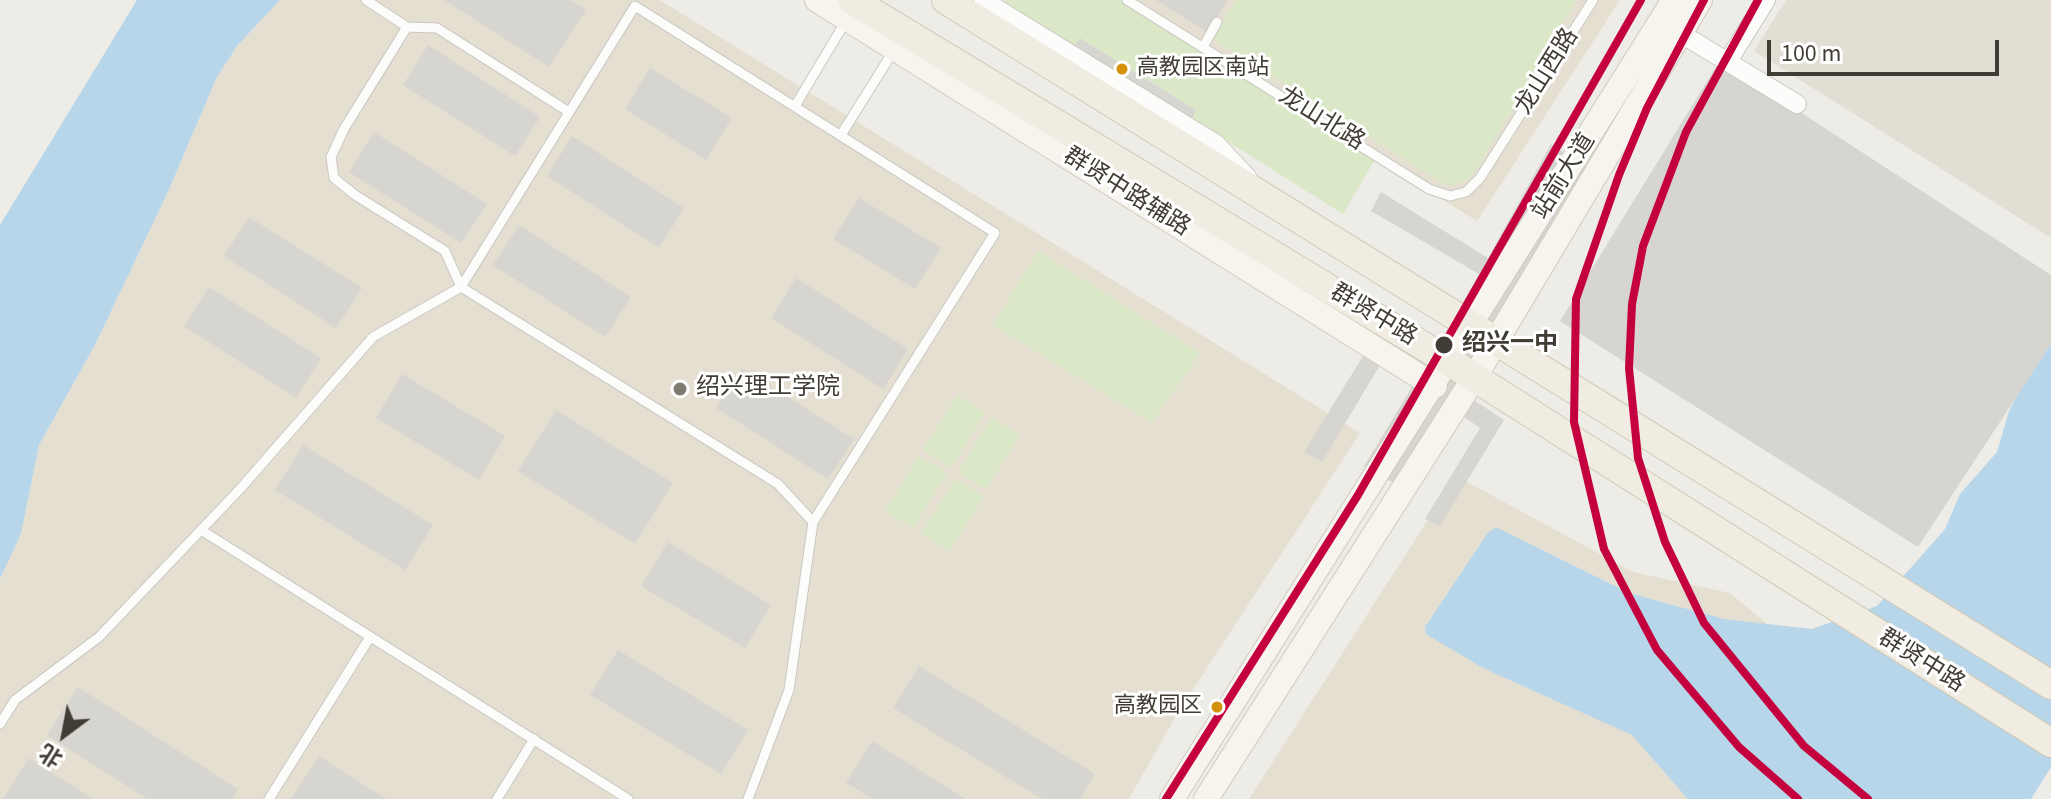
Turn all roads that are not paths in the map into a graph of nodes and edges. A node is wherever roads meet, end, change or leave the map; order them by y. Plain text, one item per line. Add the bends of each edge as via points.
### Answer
1 (366, 0) edge
2 (817, 0) edge
3 (946, 0) edge
4 (983, 0) edge
5 (1127, 0) edge
6 (1593, 0) edge
7 (1674, 0) edge
8 (1700, 0) edge
9 (1766, 0) edge
10 (630, 3) edge
11 (849, 9) edge
12 (1217, 22) dead end
13 (407, 27) junction
14 (1680, 33) junction
15 (1203, 47) junction
16 (895, 49) junction
17 (1728, 61) junction
18 (1797, 104) dead end
19 (795, 106) junction
20 (569, 112) junction
21 (841, 135) junction
22 (1503, 143) joint
23 (1265, 197) junction
24 (461, 287) junction
25 (1485, 332) junction
26 (1442, 374) junction
27 (1474, 378) junction
28 (813, 522) junction
29 (201, 530) junction
30 (370, 637) junction
31 (2051, 685) edge
32 (0, 724) edge
33 (534, 739) junction
34 (2051, 743) edge
35 (269, 799) edge
36 (497, 799) edge
37 (628, 799) edge
38 (748, 799) edge
39 (1172, 799) edge
40 (1206, 799) edge

1 - 13 lane
2 - 11 main road, 群贤中路辅路
3 - 23 main road, 群贤中路
4 - 23 street via 1216,144
5 - 15 lane, 龙山北路
6 - 22 lane, 龙山西路
7 - 25 main road, 站前大道
8 - 14 main road, 站前大道
9 - 17 street
10 - 19 lane
10 - 20 lane
11 - 16 main road, 群贤中路辅路
11 - 19 lane
11 - 26 main road, 群贤中路
12 - 15 lane
13 - 20 lane via 437,28
13 - 24 lane via 341,134 331,157 334,178 445,251
14 - 17 street
14 - 25 main road, 站前大道
15 - 22 lane, 龙山北路 via 1429,189 1450,196 1466,192
16 - 21 lane
16 - 26 main road, 群贤中路辅路
17 - 18 street
19 - 21 lane
20 - 24 lane
21 - 28 lane via 995,233
23 - 25 main road, 群贤中路
24 - 28 lane via 778,484
24 - 29 lane via 373,337
25 - 26 main road, 站前大道
25 - 27 main road, 站前大道
25 - 31 main road, 群贤中路
26 - 27 main road, 群贤中路
26 - 39 main road, 站前大道
27 - 34 main road, 群贤中路
27 - 40 main road, 站前大道
28 - 38 lane via 789,690
29 - 30 lane
29 - 32 lane via 99,637 15,700
30 - 33 lane
30 - 35 lane
33 - 36 lane
33 - 37 lane

